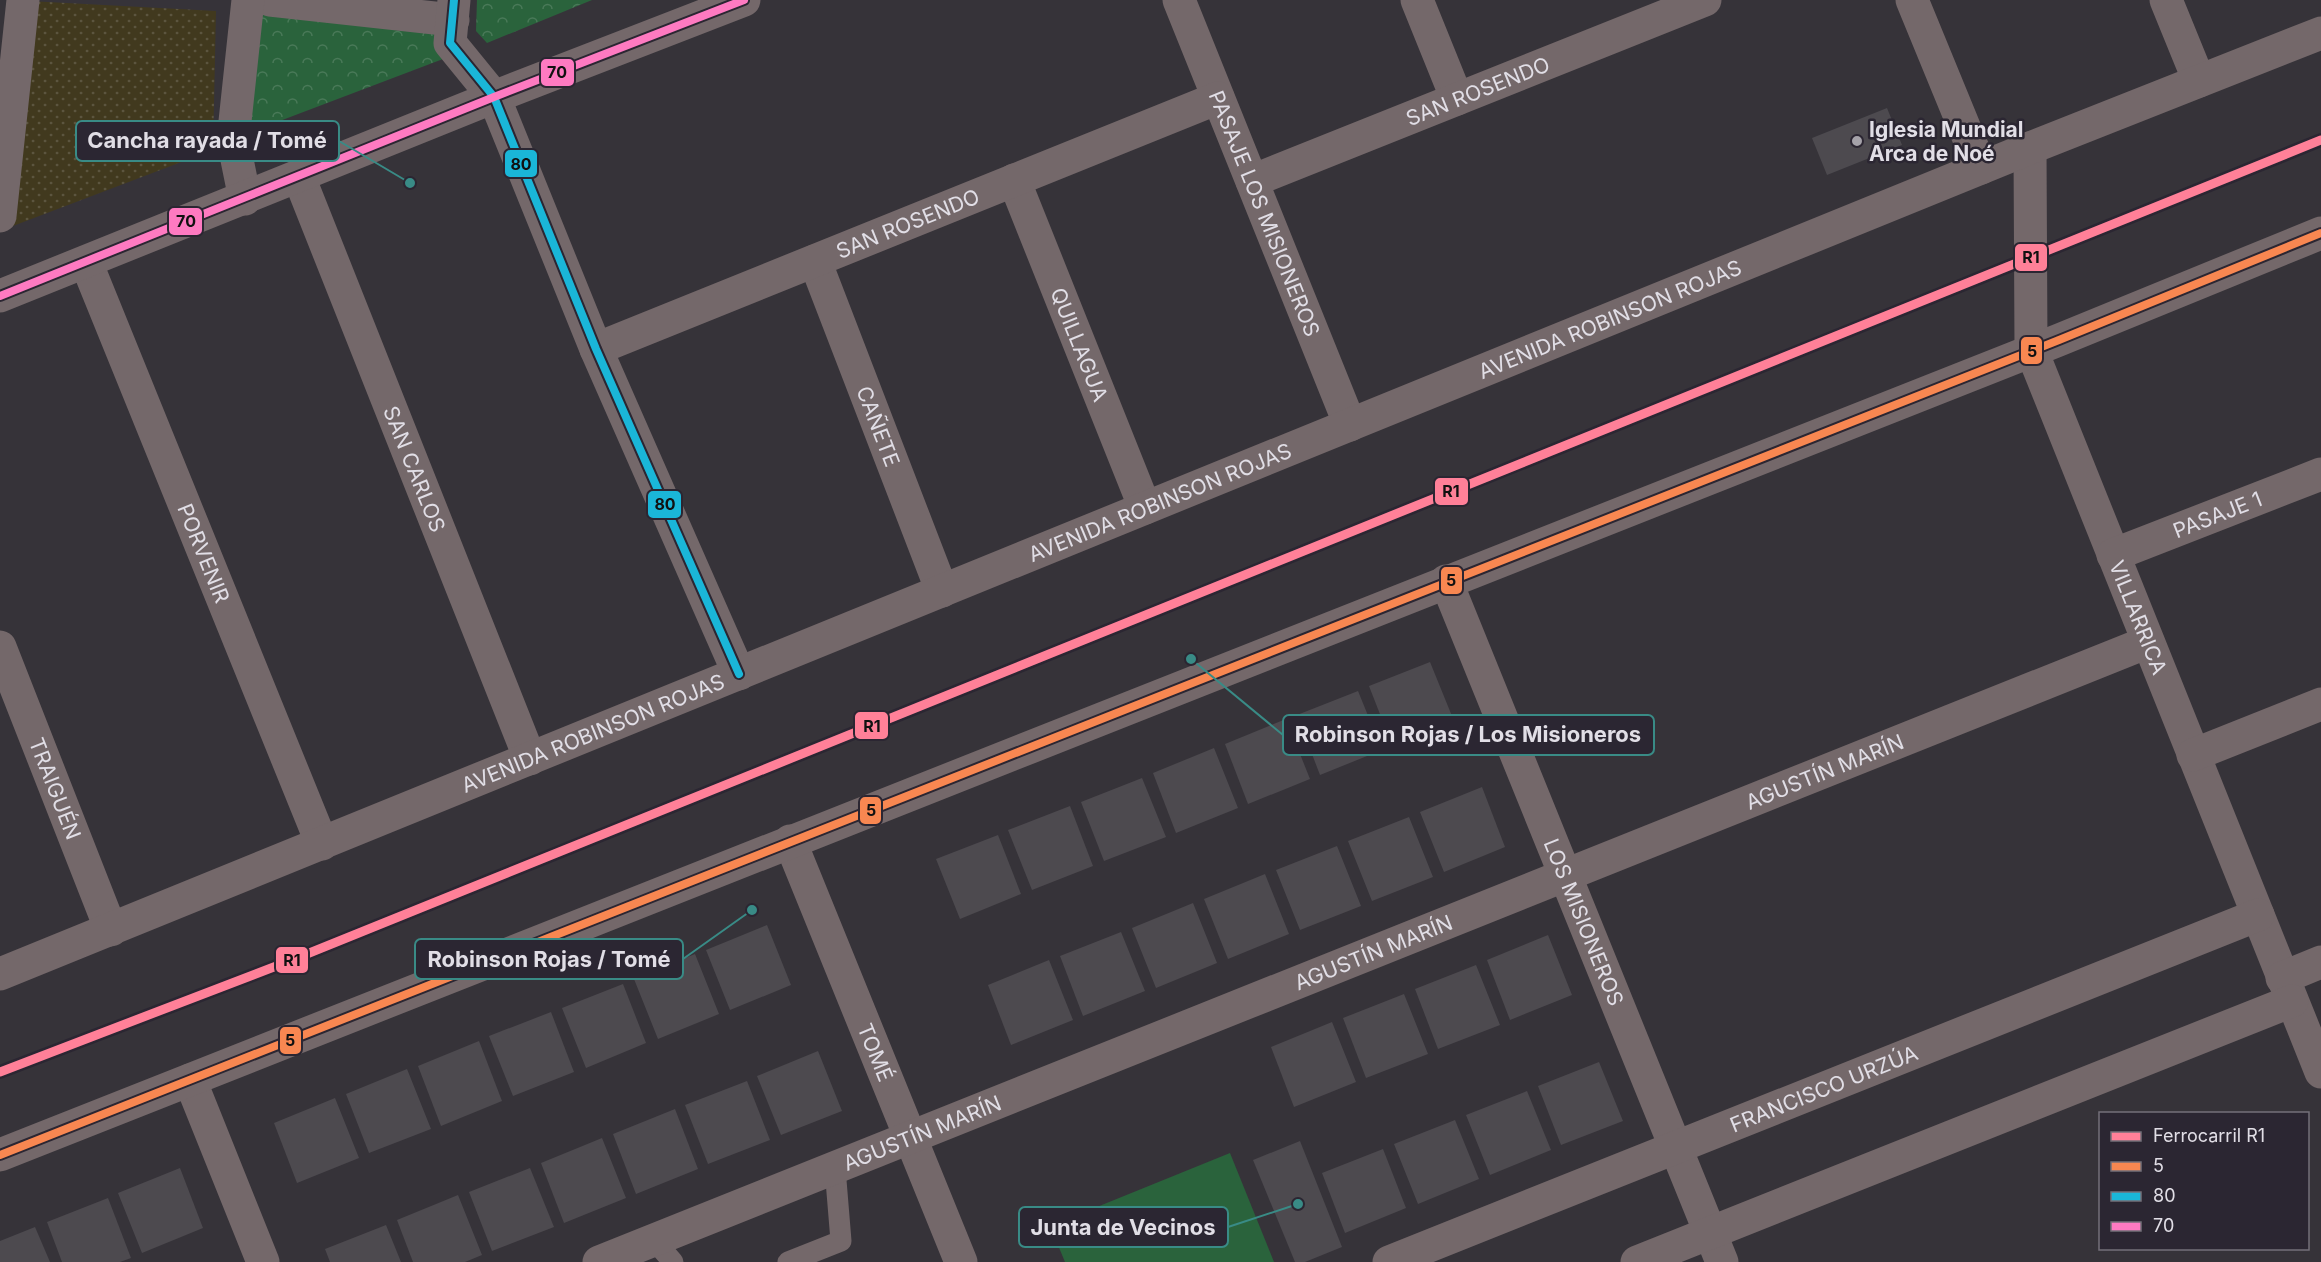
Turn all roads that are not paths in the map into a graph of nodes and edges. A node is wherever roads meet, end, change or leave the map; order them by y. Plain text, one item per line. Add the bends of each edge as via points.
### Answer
1 (23, 0) edge
2 (248, 0) edge
3 (270, 0) edge
4 (1179, 0) edge
5 (1417, 0) edge
6 (1705, 0) edge
7 (1912, 0) edge
8 (2166, 0) edge
9 (737, 1) edge
10 (1656, 9) edge
11 (454, 10) edge
12 (2321, 33) edge
13 (2199, 81) junction
14 (494, 98) junction
15 (1218, 98) junction
16 (1457, 99) junction
17 (2030, 148) junction
18 (1981, 168) junction
19 (299, 177) junction
20 (1014, 180) junction
21 (1252, 181) junction
22 (245, 199) junction
23 (0, 216) edge
24 (2321, 233) edge
25 (814, 261) junction
26 (86, 262) junction
27 (0, 296) edge
28 (596, 349) junction
29 (2031, 349) junction
30 (1350, 425) junction
31 (2321, 474) edge
32 (1145, 508) junction
33 (2113, 555) junction
34 (1446, 581) junction
35 (942, 591) junction
36 (2148, 642) junction
37 (0, 647) edge
38 (739, 674) junction
39 (2321, 704) edge
40 (2193, 755) junction
41 (530, 759) junction
42 (790, 841) junction
43 (322, 844) junction
44 (1565, 875) junction
45 (2258, 915) junction
46 (111, 930) junction
47 (2321, 962) edge
48 (0, 974) edge
49 (2287, 989) junction
50 (2321, 1072) edge
51 (190, 1080) junction
52 (910, 1138) junction
53 (1676, 1148) junction
54 (0, 1155) edge
55 (835, 1168) junction
56 (1716, 1247) edge
57 (663, 1251) edge
58 (263, 1262) edge
59 (599, 1262) edge
60 (788, 1262) edge
61 (960, 1262) edge
62 (1389, 1262) edge
63 (1637, 1262) edge

1 - 23 street
2 - 22 street via 233,140
3 - 11 street
4 - 15 street, PASAJE LOS MISIONEROS
5 - 16 street
6 - 10 street, SAN ROSENDO
7 - 18 street
8 - 13 street
9 - 14 street
10 - 16 street, SAN ROSENDO
11 - 14 street via 450,43
12 - 13 street, AVENIDA ROBINSON ROJAS
13 - 17 street, AVENIDA ROBINSON ROJAS
14 - 19 street
14 - 28 street
15 - 20 street, SAN ROSENDO
15 - 21 street, PASAJE LOS MISIONEROS
16 - 21 street, SAN ROSENDO
17 - 18 street, AVENIDA ROBINSON ROJAS
17 - 29 street, VILLARRICA
18 - 30 street, AVENIDA ROBINSON ROJAS
19 - 22 street
19 - 41 street, SAN CARLOS
20 - 25 street, SAN ROSENDO
20 - 32 street, QUILLAGUA
21 - 30 street, PASAJE LOS MISIONEROS
22 - 26 street
24 - 29 street
25 - 28 street, SAN ROSENDO
25 - 35 street, CAÑETE
26 - 27 street
26 - 43 street, PORVENIR
28 - 38 street
29 - 33 street, VILLARRICA
29 - 34 street
30 - 32 street, AVENIDA ROBINSON ROJAS
31 - 33 street, PASAJE 1
32 - 35 street, AVENIDA ROBINSON ROJAS
33 - 36 street, VILLARRICA
34 - 42 street
34 - 44 street, LOS MISIONEROS
35 - 38 street, AVENIDA ROBINSON ROJAS
36 - 40 street, VILLARRICA
36 - 44 street, AGUSTÍN MARÍN
37 - 46 street, TRAIGUÉN
38 - 41 street, AVENIDA ROBINSON ROJAS
39 - 40 street
40 - 45 street, VILLARRICA
41 - 43 street, AVENIDA ROBINSON ROJAS
42 - 51 street
42 - 52 street, TOMÉ
43 - 46 street, AVENIDA ROBINSON ROJAS
44 - 52 street, AGUSTÍN MARÍN
44 - 53 street, LOS MISIONEROS
45 - 49 street, VILLARRICA
45 - 53 street, FRANCISCO URZÚA
46 - 48 street, AVENIDA ROBINSON ROJAS
47 - 49 street
49 - 50 street, VILLARRICA
49 - 56 street
51 - 54 street
51 - 58 street
52 - 55 street, AGUSTÍN MARÍN
52 - 61 street, TOMÉ
53 - 56 street, LOS MISIONEROS
53 - 62 street, FRANCISCO URZÚA
55 - 57 street, AGUSTÍN MARÍN
55 - 60 lane via 841,1241
56 - 63 street
57 - 59 street, AGUSTÍN MARÍN

